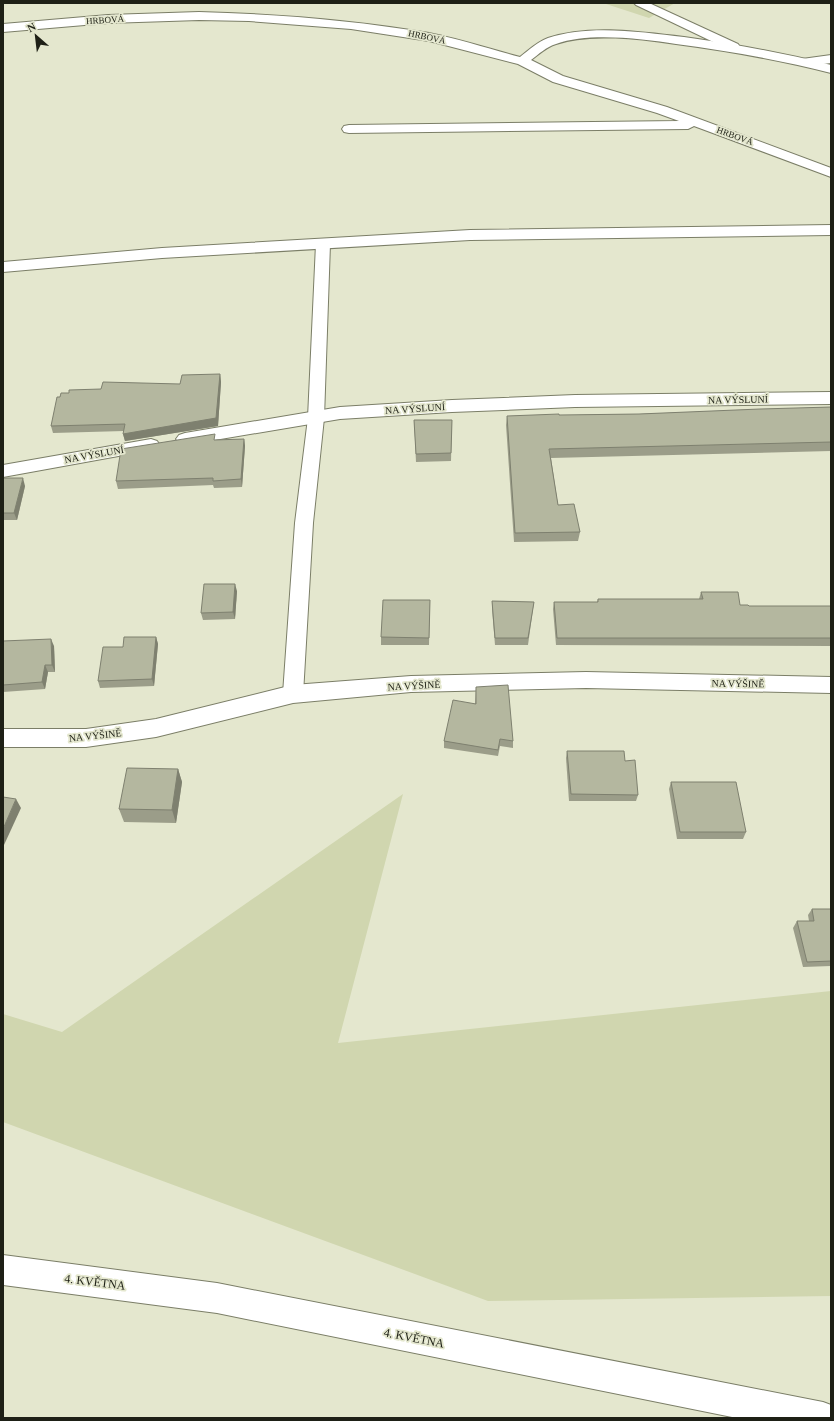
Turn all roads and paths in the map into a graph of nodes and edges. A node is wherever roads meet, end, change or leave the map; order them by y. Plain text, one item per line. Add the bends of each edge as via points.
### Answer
1 (640, 3) edge
2 (3, 28) edge
3 (734, 48) junction
4 (831, 59) edge
5 (522, 61) junction
6 (806, 62) junction
7 (831, 69) edge
8 (704, 125) junction
9 (349, 129) dead end
10 (831, 173) edge
11 (831, 230) edge
12 (323, 244) junction
13 (3, 267) edge
14 (831, 398) edge
15 (316, 418) junction
16 (3, 471) edge
17 (831, 685) edge
18 (293, 694) junction
19 (3, 738) edge
20 (3, 1270) edge
21 (751, 1412) edge
22 (823, 1418) edge

1 - 3 lane
2 - 5 street, HRBOVÁ via 169,16 249,17 395,31 430,37
3 - 5 street via 614,34 554,40
3 - 6 street
4 - 6 lane
5 - 8 street, HRBOVÁ via 558,79
6 - 7 street
8 - 9 street
8 - 10 street, HRBOVÁ
11 - 12 street via 470,235
12 - 13 street via 162,253
12 - 15 lane
14 - 15 street, NA VÝSLUNÍ via 575,401 340,413
15 - 16 street, NA VÝSLUNÍ
15 - 18 lane via 304,523
17 - 18 street, NA VÝŠINĚ via 586,680 411,684
18 - 19 street, NA VÝŠINĚ via 156,728 86,738
20 - 21 street, 4. KVĚTNA via 217,1298
21 - 22 street, 4. KVĚTNA

